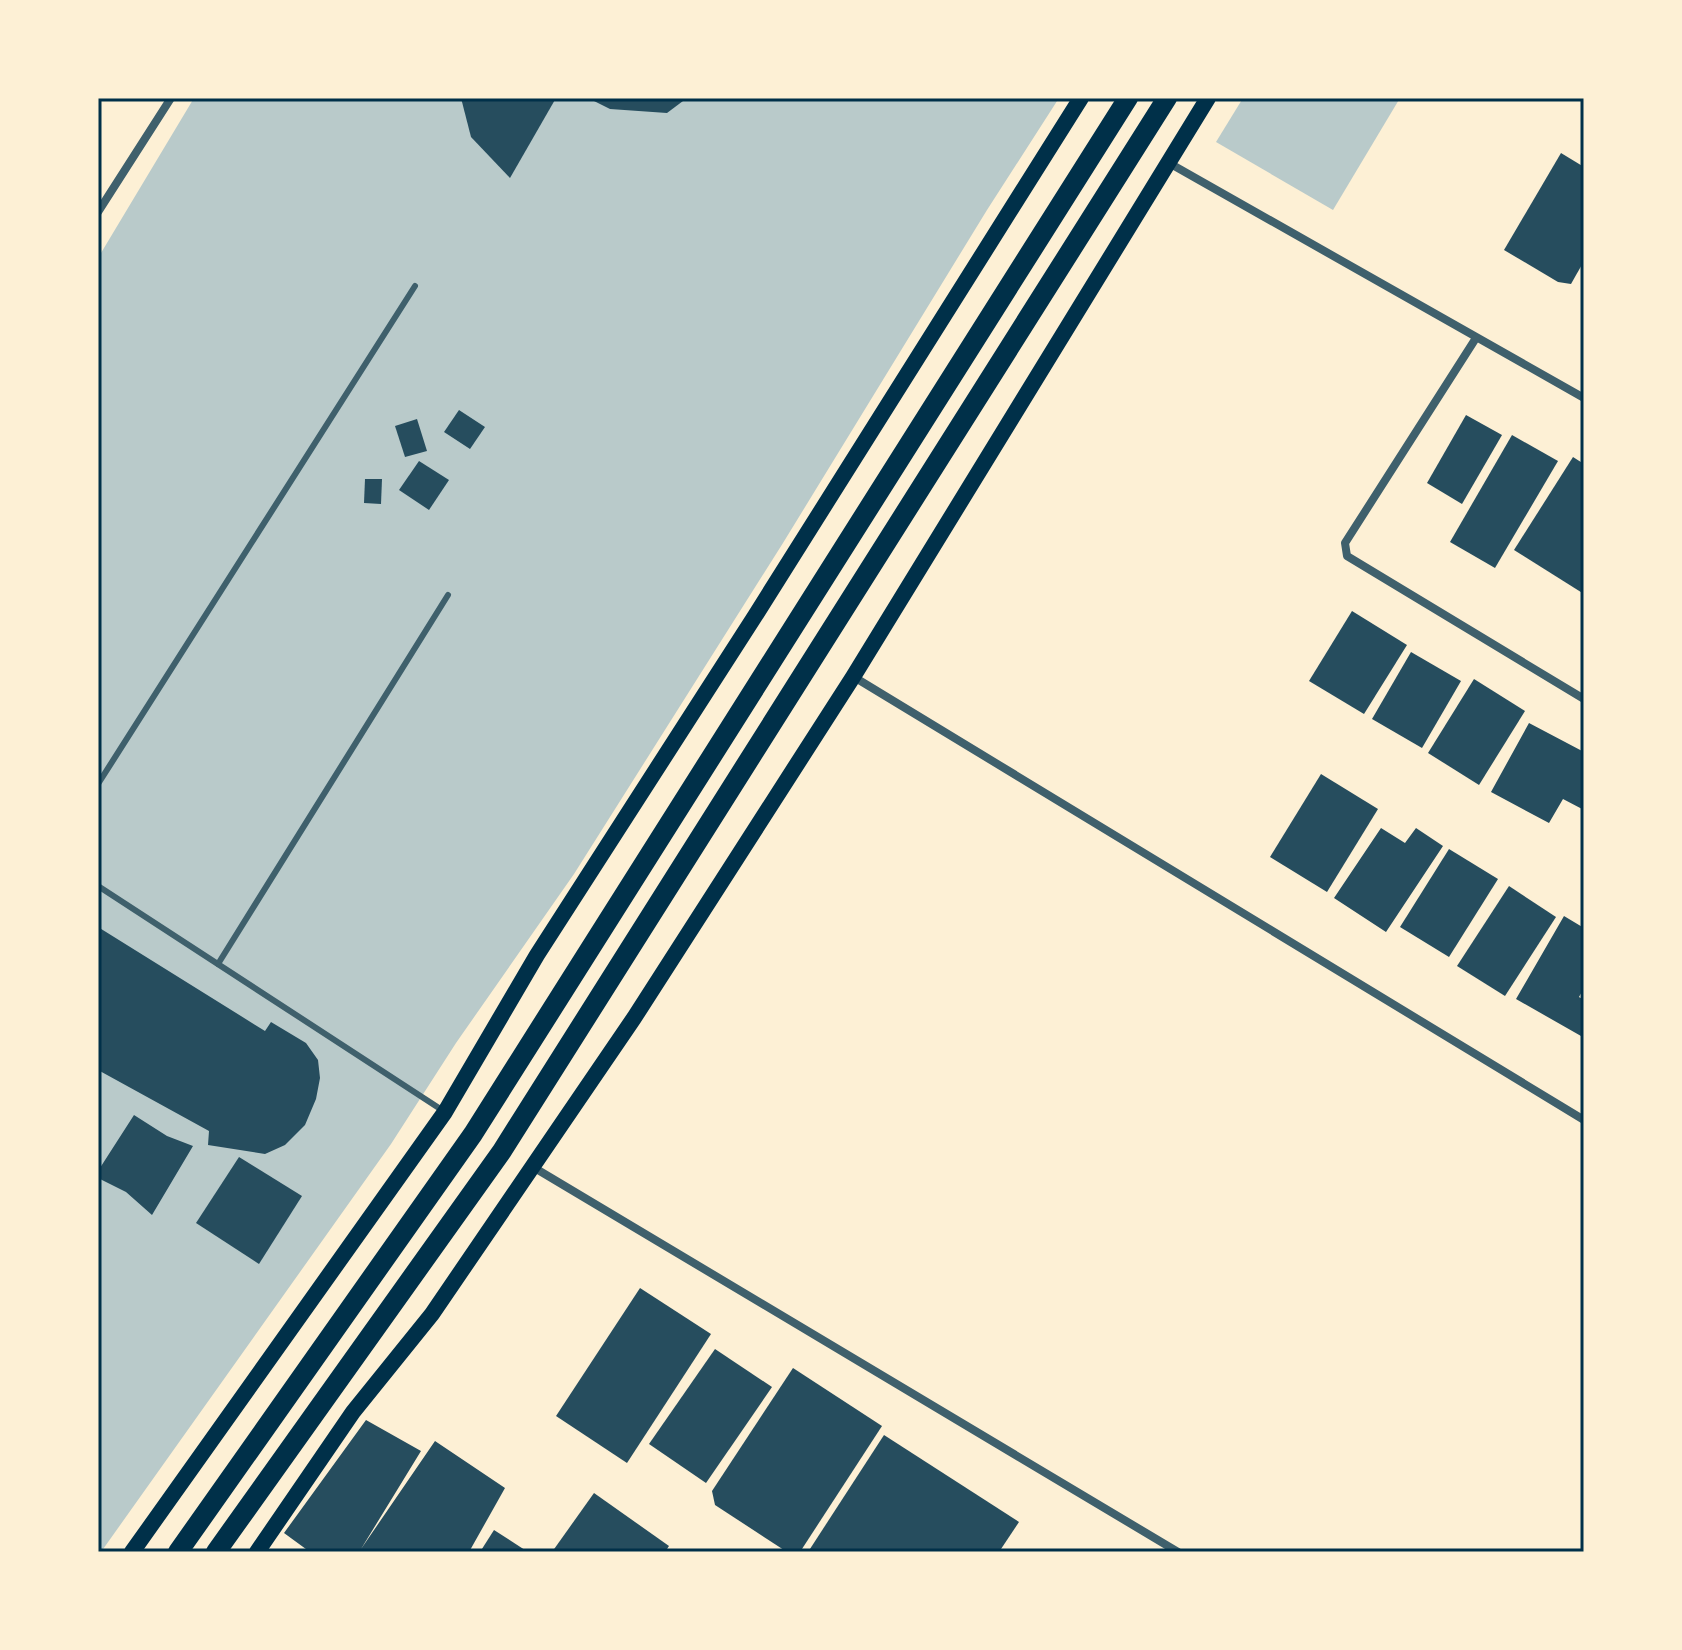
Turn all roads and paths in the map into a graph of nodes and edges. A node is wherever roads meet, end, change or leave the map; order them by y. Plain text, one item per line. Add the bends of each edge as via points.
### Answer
1 (171, 98) edge
2 (1081, 98) edge
3 (1128, 98) edge
4 (1167, 98) edge
5 (1208, 98) edge
6 (1169, 163) junction
7 (98, 212) edge
8 (415, 286) dead end
9 (1476, 338) junction
10 (1584, 398) edge
11 (448, 595) dead end
12 (853, 677) junction
13 (1584, 699) edge
14 (98, 784) edge
15 (98, 886) edge
16 (218, 964) junction
17 (445, 1112) junction
18 (1584, 1120) edge
19 (533, 1167) junction
20 (132, 1552) edge
21 (178, 1552) edge
22 (216, 1552) edge
23 (257, 1552) edge
24 (1178, 1552) edge

1 - 7 street
2 - 17 main road via 537,955
3 - 21 main road via 473,1134
4 - 22 main road via 502,1151
5 - 6 main road
6 - 9 street
6 - 12 main road
8 - 14 lane
9 - 10 street
9 - 13 street via 1345,543 1347,556
11 - 16 lane
12 - 18 street
12 - 19 main road
15 - 16 lane
16 - 17 lane
17 - 20 main road
19 - 23 main road
19 - 24 street

